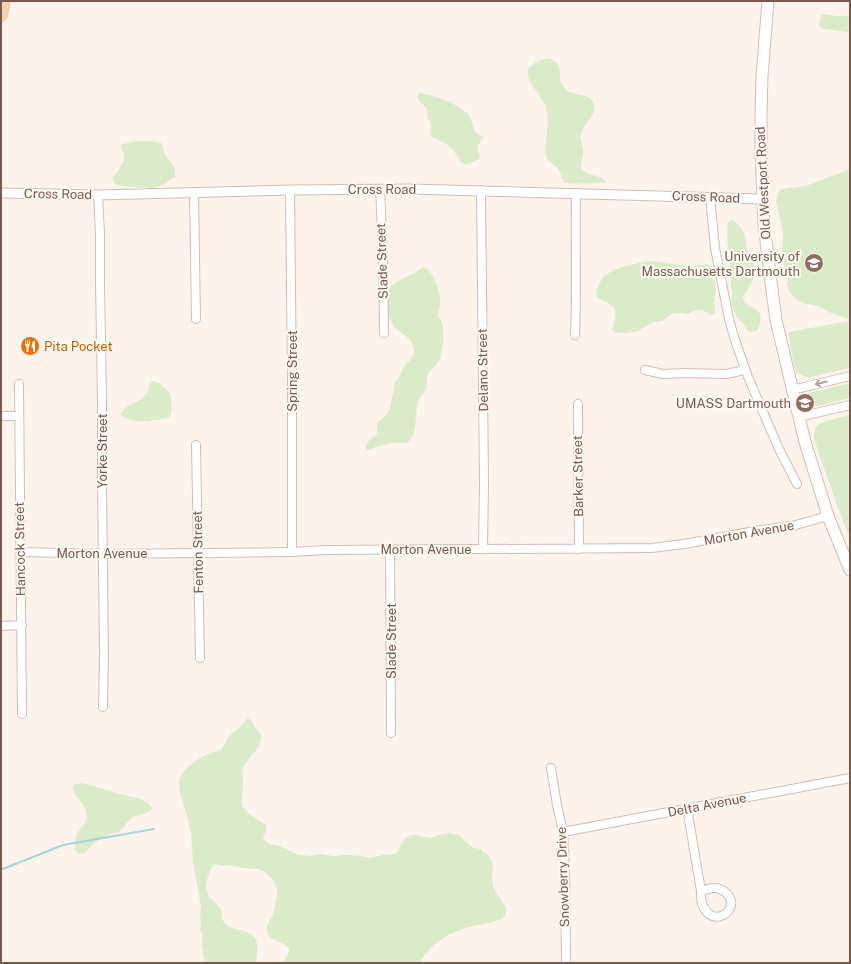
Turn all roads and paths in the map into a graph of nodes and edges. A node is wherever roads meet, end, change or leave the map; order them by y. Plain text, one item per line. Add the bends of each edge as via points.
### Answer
1 (4, 1) edge
2 (768, 1) edge
3 (1, 15) edge
4 (380, 189) junction
5 (290, 190) junction
6 (482, 190) junction
7 (194, 192) junction
8 (1, 193) edge
9 (576, 193) junction
10 (98, 195) junction
11 (710, 197) junction
12 (762, 199) junction
13 (196, 319) dead end
14 (384, 333) dead end
15 (575, 335) dead end
16 (645, 370) dead end
17 (745, 370) junction
18 (850, 376) edge
19 (18, 384) dead end
20 (792, 390) junction
21 (578, 404) dead end
22 (850, 405) edge
23 (1, 416) edge
24 (18, 416) junction
25 (799, 417) junction
26 (196, 445) dead end
27 (797, 484) dead end
28 (828, 516) junction
29 (483, 549) junction
30 (579, 549) junction
31 (390, 550) junction
32 (21, 552) junction
33 (198, 552) junction
34 (292, 552) junction
35 (102, 554) junction
36 (850, 570) edge
37 (22, 625) junction
38 (1, 626) edge
39 (200, 658) dead end
40 (103, 707) dead end
41 (22, 714) dead end
42 (391, 733) dead end
43 (550, 768) dead end
44 (850, 778) edge
45 (687, 808) junction
46 (563, 832) junction
47 (701, 891) dead end
48 (566, 963) edge

1 - 3 main road
2 - 12 main road, Old Westport Road via 760,117
4 - 5 street, Cross Road
4 - 6 street, Cross Road
4 - 14 street, Slade Street
5 - 7 street, Cross Road
5 - 34 street, Spring Street
6 - 9 street, Cross Road
6 - 29 street, Delano Street
7 - 10 street, Cross Road
7 - 13 street
8 - 10 street, Cross Road
9 - 11 street, Cross Road
9 - 15 street
10 - 35 street, Yorke Street
11 - 12 street, Cross Road
11 - 17 street via 715,248 728,313
12 - 20 main road, Old Westport Road via 776,320
16 - 17 street via 663,374 726,374
17 - 27 street
18 -> 20 street
19 - 24 street, Hancock Street
20 - 25 main road, Old Westport Road
21 - 30 street, Barker Street
22 - 25 street
23 - 24 street
24 - 32 street, Hancock Street
25 - 28 main road, Old Westport Road
26 - 33 street, Fenton Street
28 - 30 street, Morton Avenue via 792,526 684,544 652,548
28 - 36 main road, Old Westport Road
29 - 30 street, Morton Avenue
29 - 31 street, Morton Avenue
31 - 34 street, Morton Avenue
31 - 42 street, Slade Street
32 - 35 street, Morton Avenue
32 - 37 street, Hancock Street
33 - 34 street, Morton Avenue
33 - 35 street, Morton Avenue
33 - 39 street, Fenton Street
35 - 40 street, Yorke Street
37 - 38 street
37 - 41 street, Hancock Street
43 - 46 street, Snowberry Drive
44 - 45 street, Delta Avenue
45 - 46 street, Delta Avenue
45 - 47 street
46 - 48 street, Snowberry Drive

